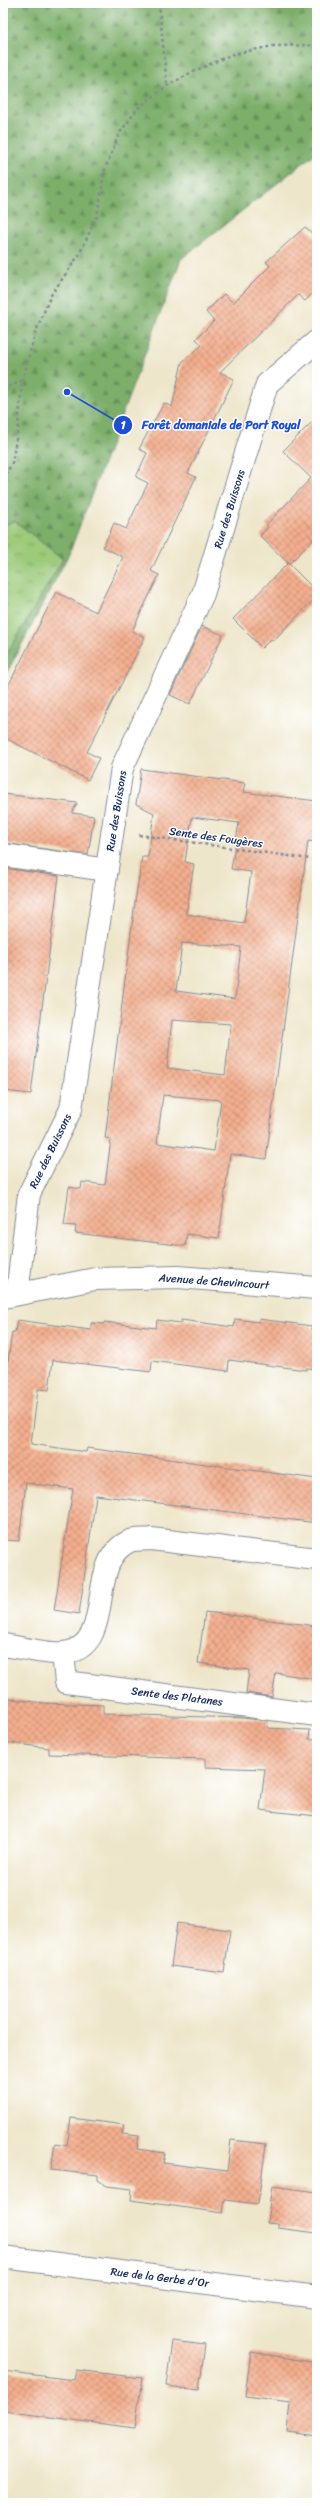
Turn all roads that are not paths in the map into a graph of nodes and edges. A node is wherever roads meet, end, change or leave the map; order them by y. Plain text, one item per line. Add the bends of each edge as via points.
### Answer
1 (317, 341) edge
2 (3, 855) edge
3 (107, 870) junction
4 (317, 1286) edge
5 (10, 1295) edge
6 (317, 1559) edge
7 (3, 1645) edge
8 (63, 1654) junction
9 (317, 1715) edge
10 (3, 2257) edge
11 (317, 2297) edge

1 - 3 street, Rue des Buissons via 267,384 203,594 122,768
2 - 3 street
3 - 5 street, Rue des Buissons via 71,1109 29,1194
4 - 5 street, Avenue de Chevincourt via 178,1277 95,1279
6 - 8 street via 151,1539 130,1541 115,1551 106,1568 96,1625 91,1637 78,1649
7 - 8 street
8 - 9 street, Sente des Platanes via 66,1682
10 - 11 street, Rue de la Gerbe d'Or

